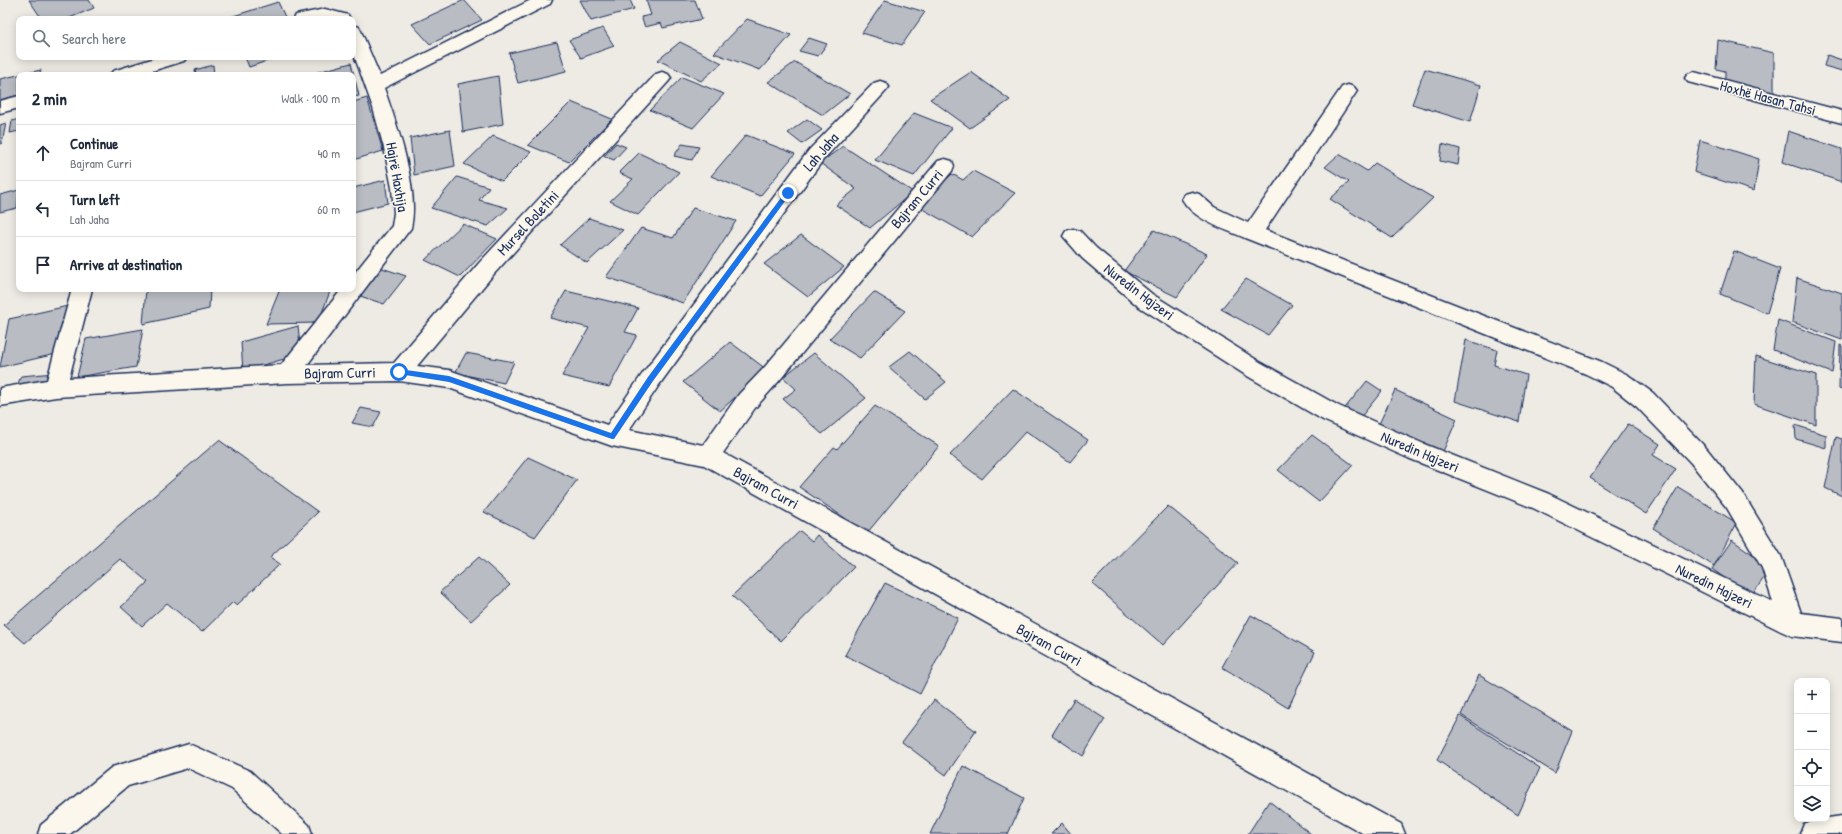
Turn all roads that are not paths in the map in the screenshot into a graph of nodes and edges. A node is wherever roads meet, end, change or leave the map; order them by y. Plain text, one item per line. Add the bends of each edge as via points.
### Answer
1 (544, 0) edge
2 (316, 16) edge
3 (332, 16) edge
4 (356, 37) edge
5 (168, 60) edge
6 (129, 72) edge
7 (662, 78) dead end
8 (1694, 78) dead end
9 (376, 86) junction
10 (880, 86) dead end
11 (1348, 90) dead end
12 (16, 103) edge
13 (0, 107) edge
14 (1842, 117) edge
15 (945, 166) dead end
16 (1192, 199) dead end
17 (1252, 233) junction
18 (1073, 236) dead end
19 (356, 286) edge
20 (81, 292) edge
21 (351, 292) edge
22 (399, 372) junction
23 (287, 374) junction
24 (56, 388) junction
25 (0, 397) edge
26 (612, 436) junction
27 (708, 456) junction
28 (1792, 624) junction
29 (1842, 630) edge
30 (1842, 830) edge
31 (50, 834) edge
32 (300, 834) edge
33 (1391, 834) edge
34 (1814, 834) edge

1 - 9 street
2 - 3 street
4 - 9 street, Hajrë Haxhija
5 - 6 street
7 - 22 street, Mursel Boletini via 486,269
8 - 14 street, Hoxhë Hasan Tahsi
9 - 19 street, Hajrë Haxhija via 398,166 404,217 401,228
10 - 26 street, Lah Jaha via 816,155
11 - 17 street
12 - 13 street
15 - 27 street, Bajram Curri via 747,401
16 - 17 street via 1207,212
17 - 28 street via 1594,368 1620,381 1650,406 1699,456 1736,501 1773,564
18 - 28 street, Nuredin Hajzeri via 1088,253 1145,300 1252,368 1331,413 1416,451 1541,500
20 - 24 street
21 - 23 street, Hajrë Haxhija
22 - 23 street, Bajram Curri
22 - 26 street, Bajram Curri via 449,379
23 - 24 street, Bajram Curri
24 - 25 street, Bajram Curri
26 - 27 street, Bajram Curri
27 - 33 street, Bajram Curri
28 - 29 street, Nuredin Hajzeri
30 - 34 street
31 - 32 lane via 120,776 189,756 241,780

